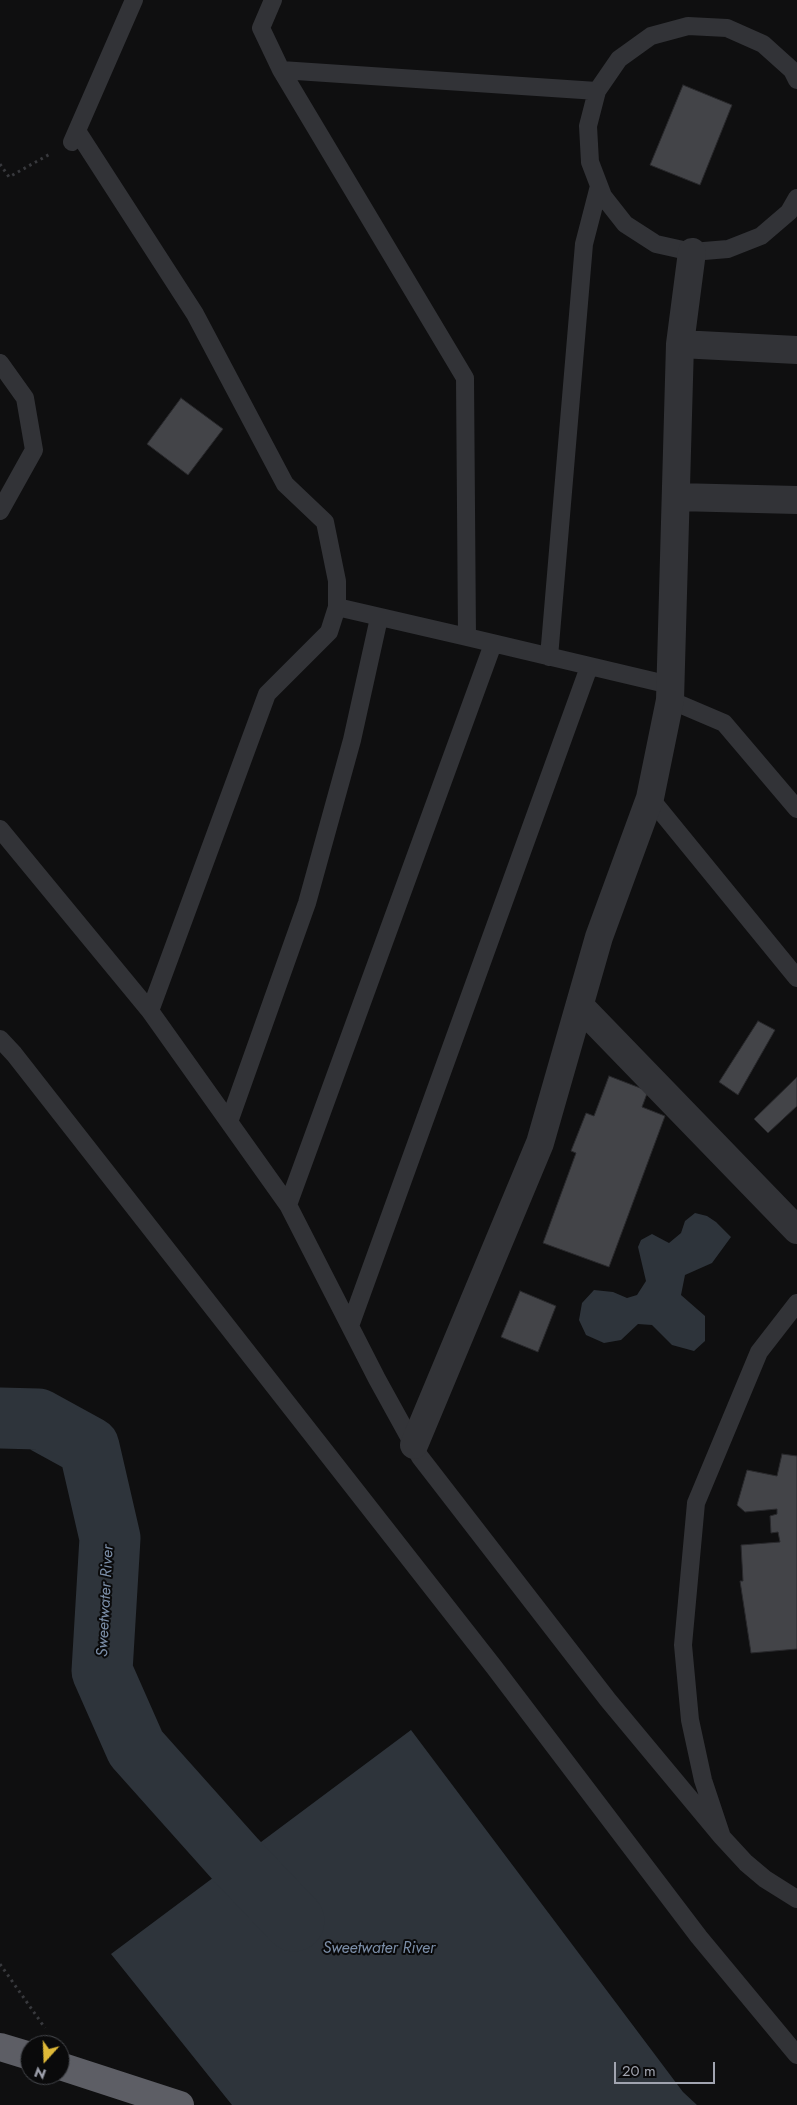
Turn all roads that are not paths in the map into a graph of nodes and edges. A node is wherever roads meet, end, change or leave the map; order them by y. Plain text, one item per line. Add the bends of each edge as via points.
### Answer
1 (134, 0) edge
2 (273, 0) edge
3 (281, 70) junction
4 (797, 80) edge
5 (597, 91) junction
6 (598, 186) junction
7 (797, 198) edge
8 (692, 252) junction
9 (680, 344) junction
10 (797, 350) edge
11 (0, 363) edge
12 (676, 498) junction
13 (797, 500) edge
14 (0, 511) edge
15 (337, 607) junction
16 (379, 618) junction
17 (467, 637) junction
18 (493, 644) junction
19 (549, 657) junction
20 (589, 667) junction
21 (670, 692) junction
22 (650, 798) junction
23 (797, 809) edge
24 (0, 829) edge
25 (797, 978) edge
26 (580, 1006) junction
27 (150, 1012) junction
28 (0, 1039) edge
29 (229, 1122) junction
30 (288, 1205) junction
31 (797, 1230) edge
32 (797, 1303) edge
33 (350, 1326) junction
34 (414, 1445) junction
35 (722, 1837) junction
36 (797, 1899) edge
37 (0, 2046) edge
38 (20, 2053) edge
39 (797, 2055) edge
40 (70, 2069) edge
41 (180, 2105) edge

1 - 15 lane via 74,137 196,314 285,484 325,522 337,582
2 - 3 lane via 261,28
3 - 5 lane
3 - 17 lane via 465,378
4 - 5 lane via 792,70 763,44 728,28 688,26 651,36 620,59
5 - 6 lane via 588,126 590,162
6 - 8 lane via 625,224 656,244
6 - 19 lane via 584,244
7 - 8 lane via 789,212 761,236 728,249
8 - 9 street
9 - 10 street
9 - 12 street
11 - 14 lane via 25,398 34,450
12 - 13 street
12 - 21 street
15 - 16 lane
15 - 27 lane via 329,632 267,694
16 - 17 lane
16 - 29 lane via 352,740 307,903
17 - 18 lane
18 - 19 lane
18 - 30 lane
19 - 20 lane
20 - 21 lane
20 - 33 lane
21 - 22 street
21 - 23 lane via 724,723
22 - 25 lane
22 - 26 street via 599,937
24 - 27 lane
26 - 31 street
26 - 34 street via 540,1143
27 - 29 lane
28 - 39 lane via 488,1660 699,1937
29 - 30 lane
30 - 33 lane
32 - 35 lane via 759,1352 696,1503 683,1645 690,1720 703,1780
33 - 34 lane
34 - 35 lane via 426,1465 608,1700
35 - 36 lane via 746,1863
37 - 38 highway
40 - 41 highway, bridge

